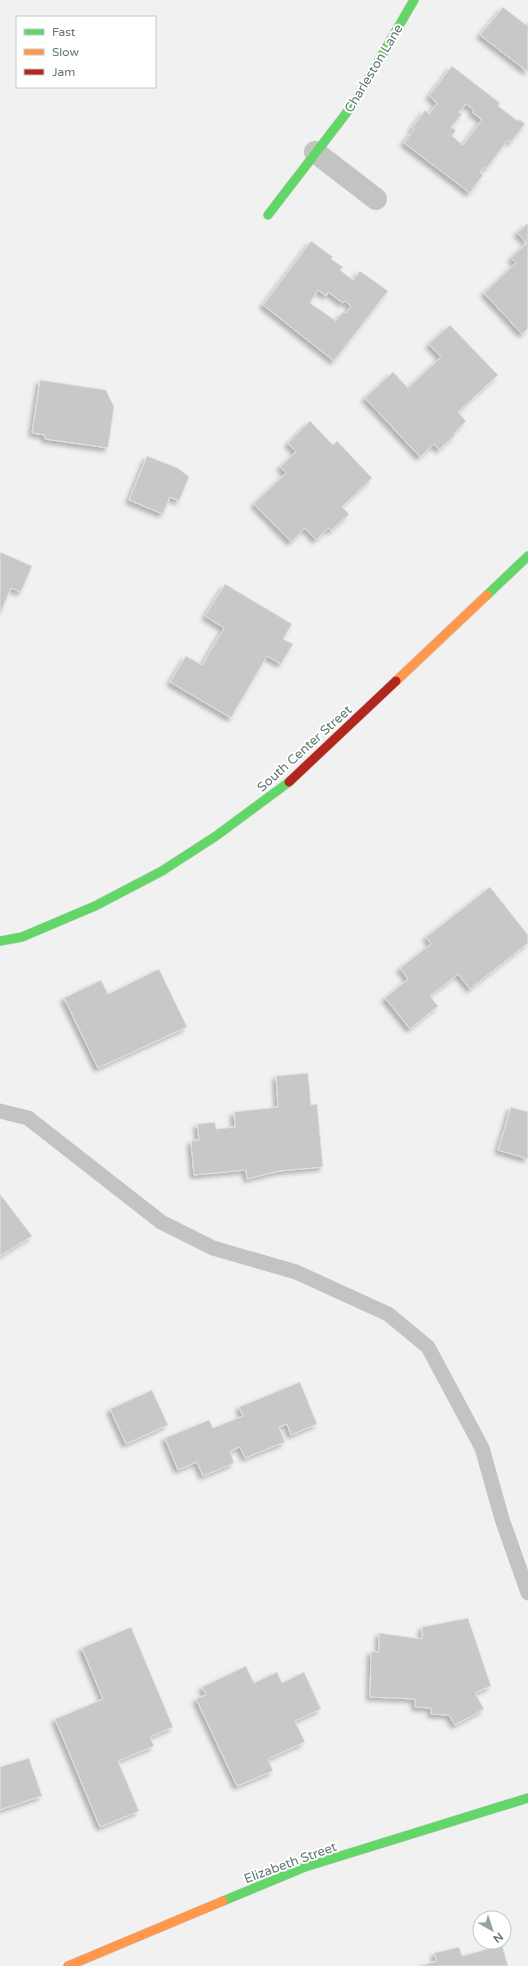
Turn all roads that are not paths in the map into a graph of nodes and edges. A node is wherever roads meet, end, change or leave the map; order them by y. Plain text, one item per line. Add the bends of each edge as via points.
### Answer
1 (414, 0) edge
2 (316, 152) junction
3 (376, 199) dead end
4 (268, 215) dead end
5 (528, 556) edge
6 (0, 940) edge
7 (0, 1111) edge
8 (528, 1593) edge
9 (528, 1798) edge
10 (68, 1966) edge

1 - 2 street, Charleston Lane via 354,103
2 - 3 street
2 - 4 street, Charleston Lane
5 - 6 street, South Center Street via 286,785 216,836 162,871 95,906 22,937
7 - 8 lane via 28,1118 161,1222 213,1248 296,1272 388,1314 428,1347 482,1448 502,1519
9 - 10 street, Elizabeth Street via 305,1867

